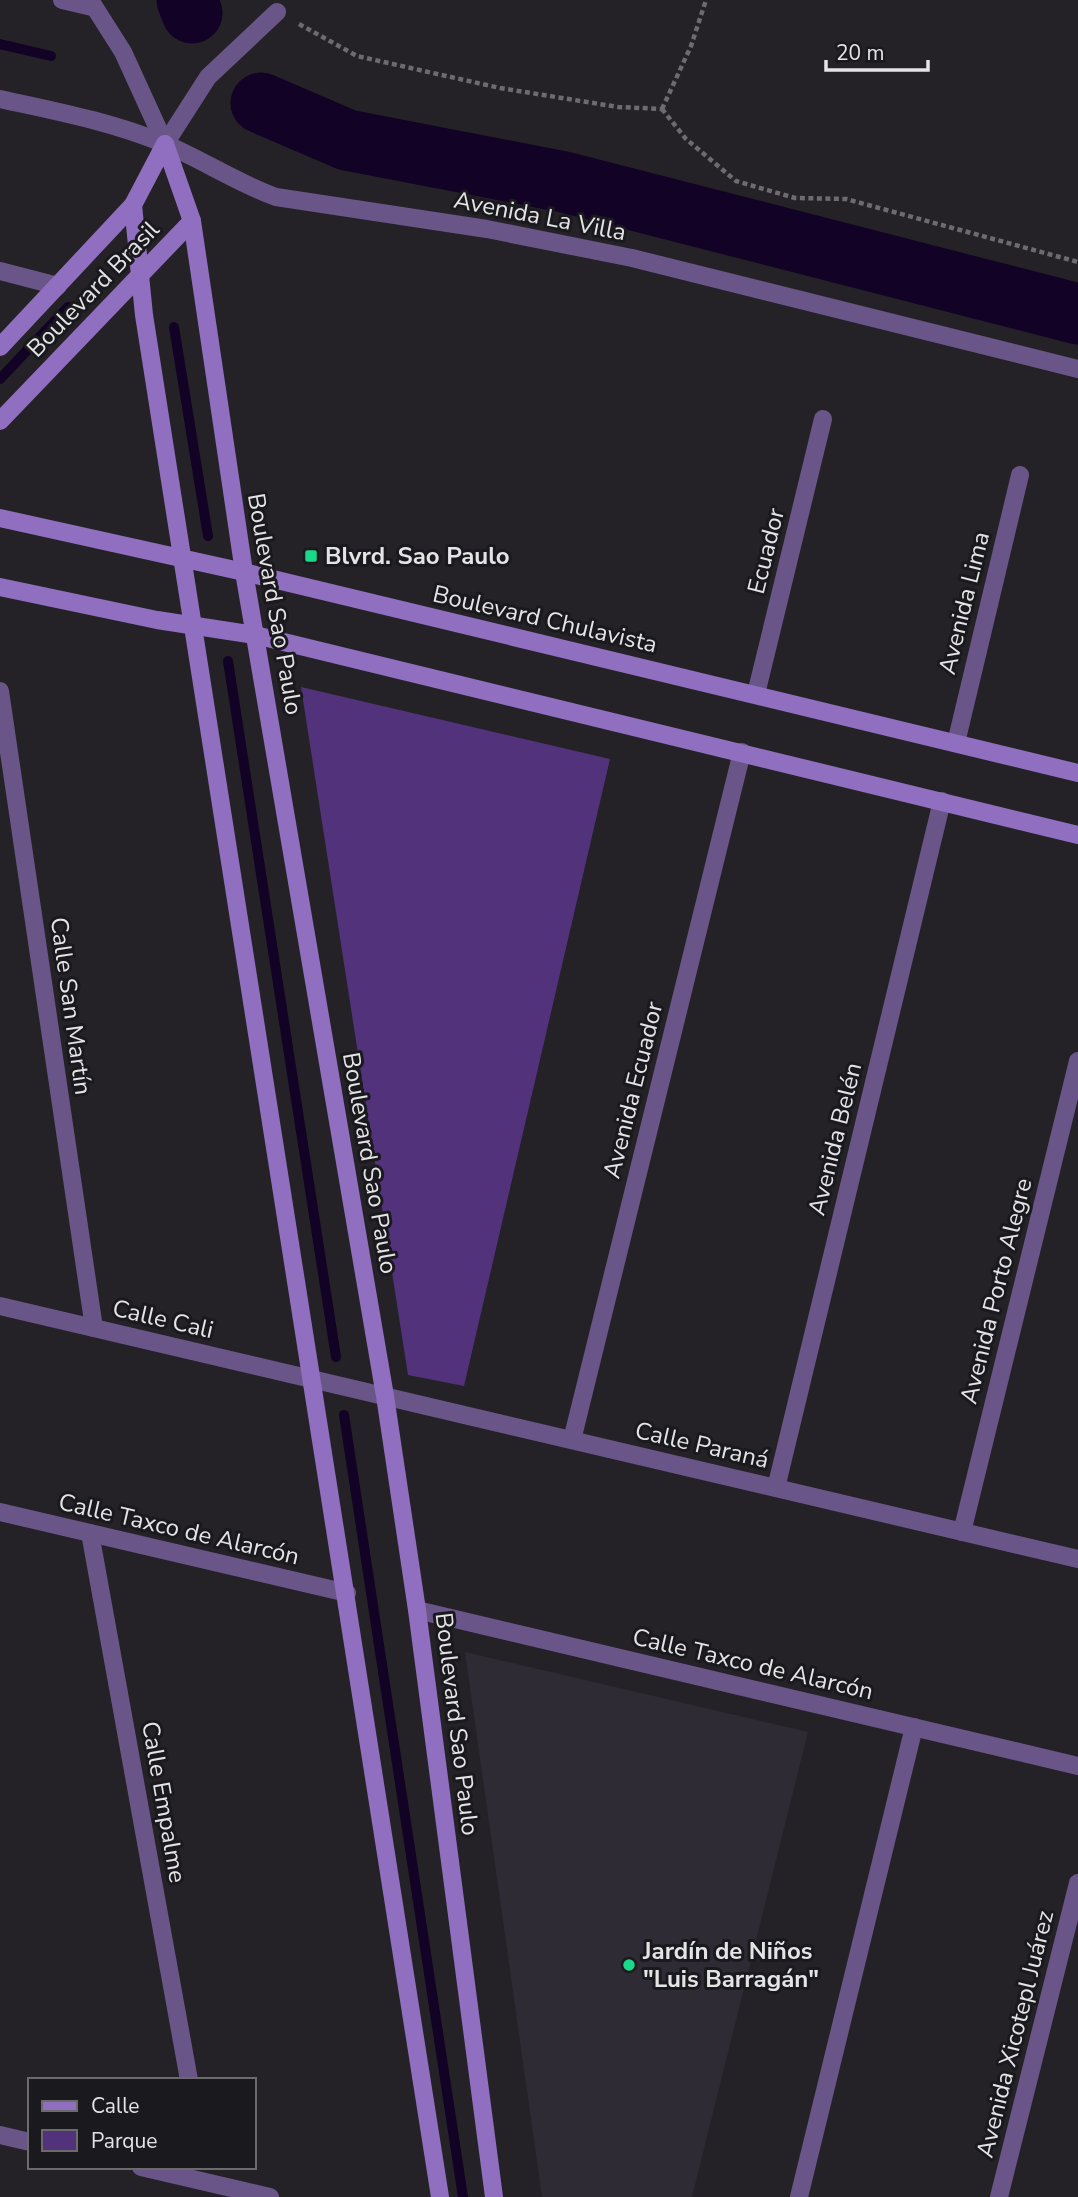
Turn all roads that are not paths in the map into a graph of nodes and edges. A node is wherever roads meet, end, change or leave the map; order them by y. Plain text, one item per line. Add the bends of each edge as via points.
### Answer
1 (62, 0) edge
2 (91, 4) edge
3 (277, 12) road end
4 (0, 99) edge
5 (165, 144) junction
6 (133, 205) junction
7 (192, 220) junction
8 (0, 271) edge
9 (141, 274) junction
10 (58, 286) junction
11 (0, 347) edge
12 (1078, 369) edge
13 (823, 419) dead end
14 (0, 421) edge
15 (1020, 475) dead end
16 (0, 518) edge
17 (183, 559) junction
18 (244, 572) junction
19 (0, 587) edge
20 (195, 627) junction
21 (255, 635) junction
22 (0, 691) edge
23 (756, 694) junction
24 (956, 743) junction
25 (741, 752) junction
26 (1078, 773) edge
27 (942, 802) junction
28 (1078, 835) edge
29 (1078, 1061) edge
30 (0, 1306) edge
31 (94, 1328) junction
32 (314, 1380) junction
33 (385, 1396) junction
34 (572, 1440) junction
35 (776, 1488) junction
36 (0, 1511) edge
37 (962, 1532) junction
38 (90, 1533) junction
39 (1078, 1559) edge
40 (347, 1593) junction
41 (417, 1610) junction
42 (914, 1727) junction
43 (1078, 1766) edge
44 (1078, 1883) edge
45 (189, 2078) edge
46 (0, 2135) edge
47 (28, 2142) edge
48 (157, 2169) edge
49 (206, 2175) edge
50 (270, 2197) edge
51 (440, 2197) edge
52 (494, 2197) edge
53 (799, 2197) edge
54 (999, 2197) edge

1 - 2 street
2 - 5 street via 123,52
3 - 5 street via 208,77
4 - 5 street, Avenida La Villa
5 - 6 main road, Boulevard Brasil
5 - 7 main road, Boulevard Sao Paulo
5 - 12 street, Avenida La Villa via 276,197 486,229 632,258
6 - 9 main road
6 - 10 main road, Boulevard Brasil
7 - 9 main road, Boulevard Brasil
7 - 18 main road, Boulevard Sao Paulo
8 - 10 street
9 - 14 main road, Boulevard Brasil
9 - 17 main road
10 - 11 main road, Boulevard Brasil
13 - 23 street, Ecuador
15 - 24 street, Avenida Lima
16 - 17 main road, Boulevard Chulavista
17 - 18 main road, Boulevard Chulavista
17 - 20 main road
18 - 21 main road, Boulevard Sao Paulo
18 - 23 main road, Boulevard Chulavista
19 - 20 main road
20 - 21 main road
20 - 32 main road
21 - 25 main road
21 - 33 main road, Boulevard Sao Paulo
22 - 31 street, Calle San Martín
23 - 24 main road, Boulevard Chulavista
24 - 26 main road, Boulevard Chulavista
25 - 27 main road
25 - 34 street, Avenida Ecuador
27 - 28 main road
27 - 35 street, Avenida Belén
29 - 37 street, Avenida Porto Alegre
30 - 31 street, Calle Cali
31 - 32 street, Calle Cali
32 - 33 street, Calle Paraná
32 - 40 main road
33 - 34 street, Calle Paraná
33 - 41 main road, Boulevard Sao Paulo
34 - 35 street, Calle Paraná
35 - 37 street, Calle Paraná
36 - 38 street, Calle Taxco de Alarcón
37 - 39 street, Calle Paraná
38 - 40 street, Calle Taxco de Alarcón
38 - 45 street, Calle Empalme
40 - 51 main road
41 - 42 street, Calle Taxco de Alarcón
41 - 52 main road, Boulevard Sao Paulo
42 - 43 street, Calle Taxco de Alarcón
42 - 53 street
44 - 54 street, Avenida Xicotepl Juárez
46 - 47 street
48 - 49 street
49 - 50 street

